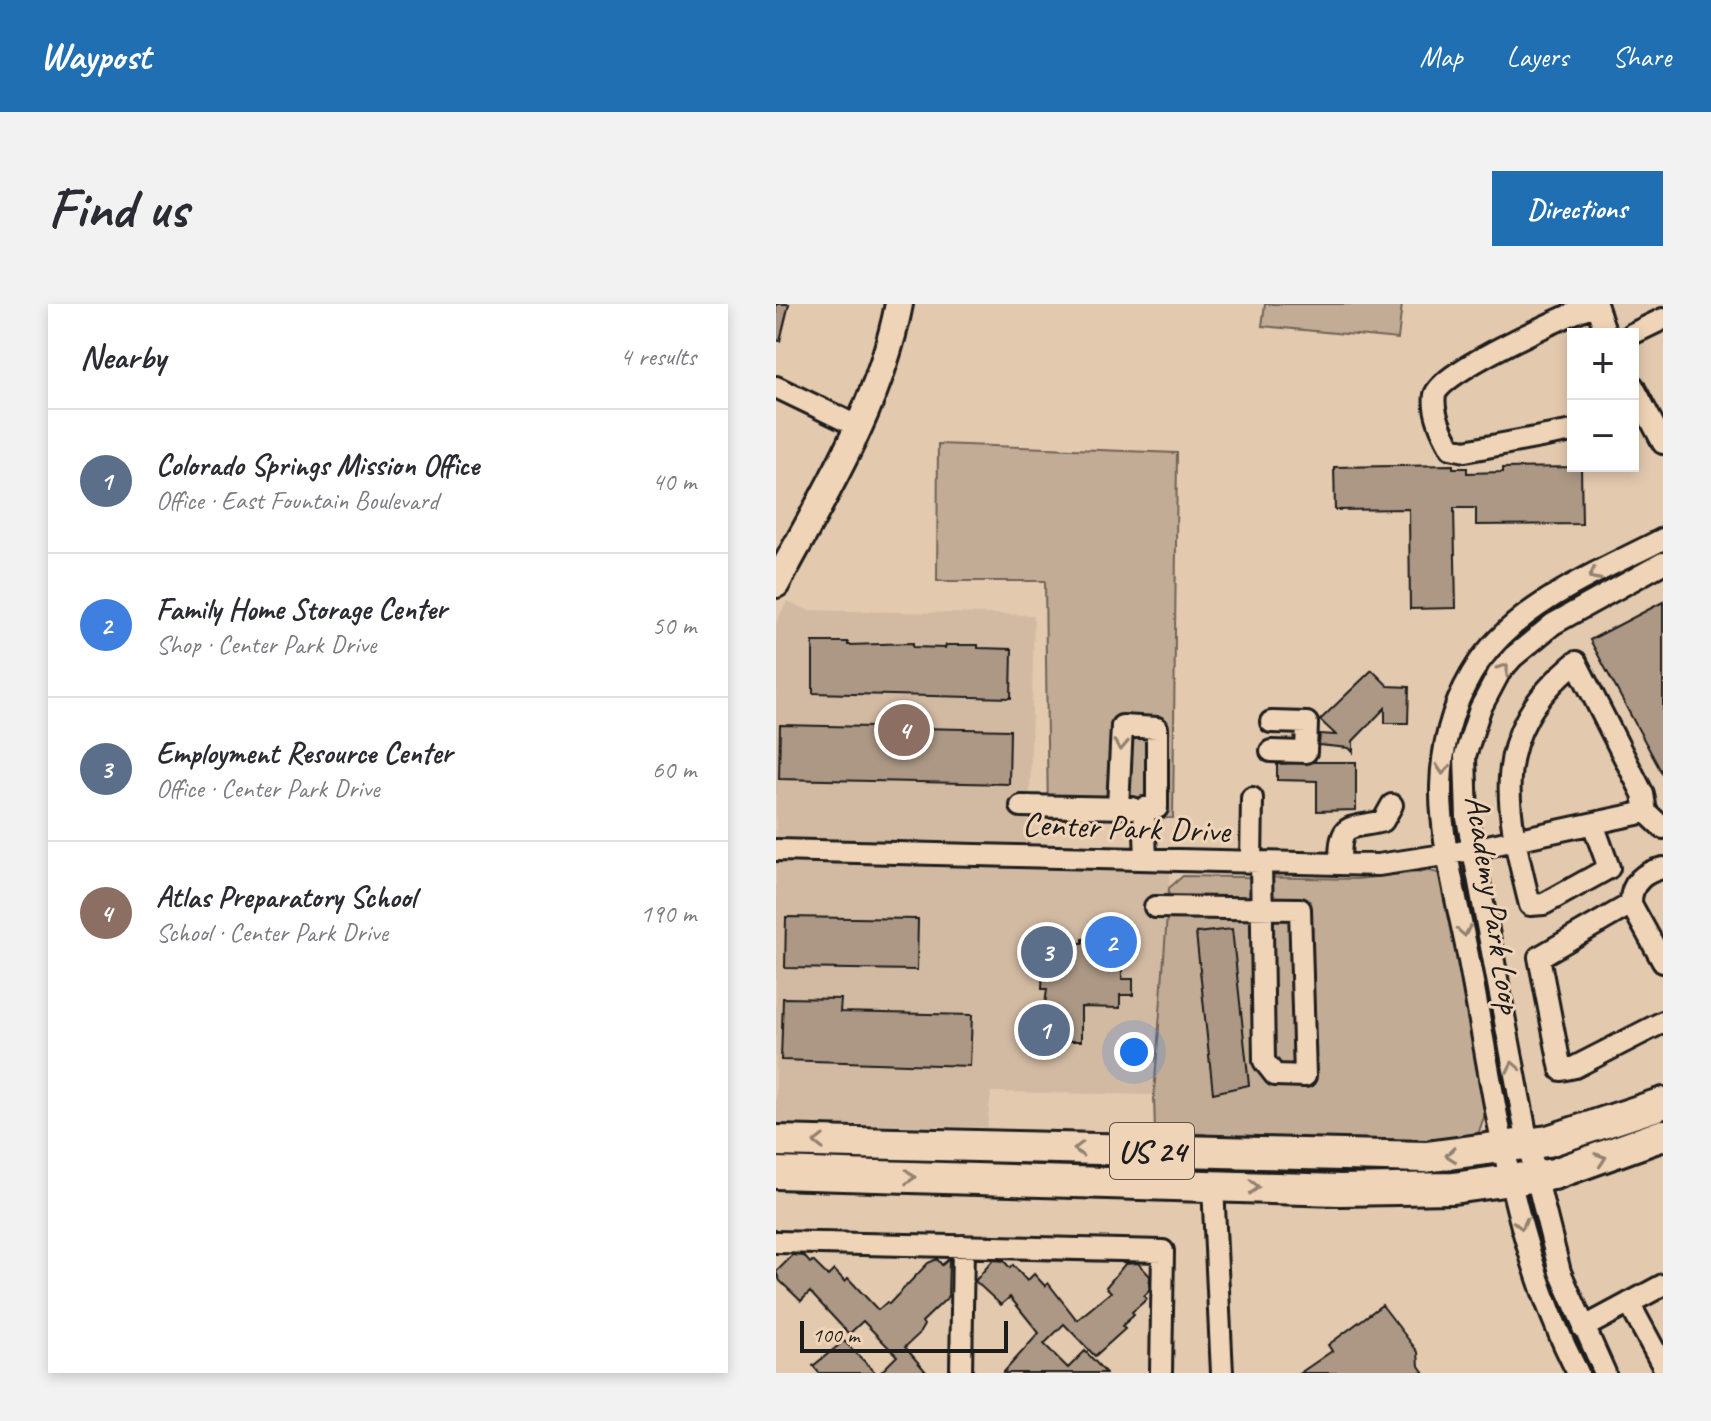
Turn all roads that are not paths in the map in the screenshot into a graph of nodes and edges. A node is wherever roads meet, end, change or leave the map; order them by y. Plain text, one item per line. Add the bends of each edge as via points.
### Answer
1 (899, 304) edge
2 (1596, 304) edge
3 (1663, 319) edge
4 (1604, 328) edge
5 (1639, 331) edge
6 (776, 387) edge
7 (1641, 418) edge
8 (859, 427) junction
9 (1567, 432) edge
10 (1663, 443) edge
11 (1663, 539) edge
12 (1663, 563) edge
13 (776, 584) edge
14 (1271, 722) dead end
15 (1271, 751) dead end
16 (1252, 798) dead end
17 (1392, 805) dead end
18 (1021, 806) dead end
19 (1118, 807) junction
20 (1151, 808) junction
21 (1656, 818) edge
22 (1593, 824) junction
23 (1515, 841) junction
24 (776, 850) edge
25 (1472, 850) junction
26 (1450, 854) junction
27 (1146, 859) junction
28 (1256, 862) junction
29 (1340, 864) junction
30 (1663, 868) edge
31 (1631, 904) junction
32 (1155, 907) dead end
33 (1262, 908) junction
34 (1663, 962) edge
35 (1663, 1022) edge
36 (1663, 1103) edge
37 (1663, 1135) edge
38 (776, 1141) edge
39 (1516, 1146) junction
40 (776, 1173) edge
41 (1524, 1179) junction
42 (1213, 1186) junction
43 (776, 1242) edge
44 (963, 1246) junction
45 (1663, 1285) edge
46 (1629, 1303) junction
47 (1583, 1328) junction
48 (1663, 1366) edge
49 (961, 1373) edge
50 (1161, 1373) edge
51 (1222, 1373) edge
52 (1578, 1373) edge
53 (1605, 1373) edge

1 - 8 main road
2 - 4 street
2 - 9 street via 1458,371 1434,397 1441,431 1451,448 1465,451
3 - 5 street
6 - 8 street
7 - 10 street
8 - 13 main road
11 -> 26 street, Academy Park Loop via 1526,614 1479,662 1448,728 1443,760 1441,791
25 -> 12 street, Academy Park Loop via 1463,785 1465,756 1499,673 1553,624
14 - 15 street via 1307,723 1306,752
16 - 28 street
17 - 29 street via 1383,821 1344,830
18 - 19 street
19 - 20 street
20 -> 19 street via 1157,728 1122,726
20 - 27 street
21 - 22 street, Center Park Drive
21 - 23 street via 1576,662 1548,685 1523,720 1510,782
22 - 23 street, Center Park Drive
22 - 23 street via 1609,868 1544,904 1530,905
23 - 25 street, Center Park Drive
24 - 27 street, Center Park Drive
25 - 26 street, Center Park Drive
39 -> 25 street, Academy Park Loop
26 - 29 street, Center Park Drive via 1396,864
26 -> 39 street, Academy Park Loop
27 - 28 street, Center Park Drive
28 - 29 street, Center Park Drive
28 - 33 street
30 - 31 street via 1638,879
31 - 34 street
31 - 35 street via 1539,957 1561,1070
32 - 33 street
33 - 33 street via 1264,1061 1275,1075 1305,1076 1300,909
36 - 39 highway, US 24 via 1589,1130
41 -> 37 highway, US 24 via 1606,1158
39 -> 38 highway, US 24 via 1438,1156 1371,1157
39 - 41 street, Academy Park Loop
40 -> 42 highway, US 24
42 -> 41 highway, US 24 via 1401,1189
41 - 47 street, Academy Park Loop
41 -> 52 street, Academy Park Loop via 1541,1293
42 - 51 street
43 - 44 street
44 - 49 street
44 - 50 street via 1163,1251
45 - 46 street
46 - 47 street
46 - 48 street
47 - 53 street, Academy Park Loop

